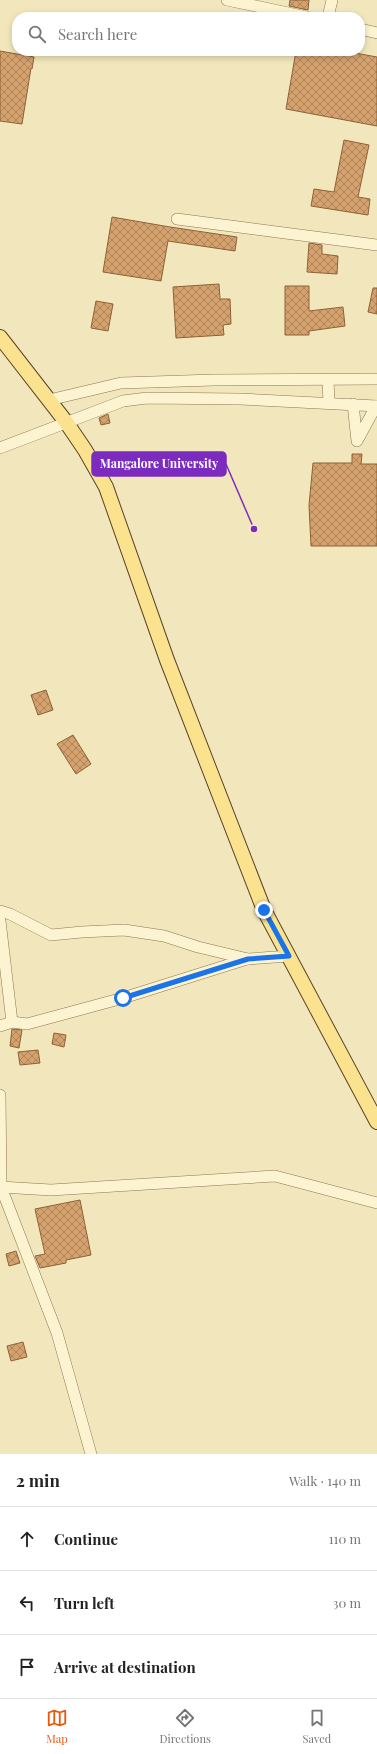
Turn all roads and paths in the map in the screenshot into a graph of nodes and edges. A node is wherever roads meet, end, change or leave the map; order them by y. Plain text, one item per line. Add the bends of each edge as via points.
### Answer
1 (226, 0) edge
2 (332, 0) edge
3 (283, 12) edge
4 (329, 12) edge
5 (365, 30) edge
6 (377, 33) edge
7 (178, 219) dead end
8 (377, 245) edge
9 (0, 338) edge
10 (377, 379) edge
11 (328, 380) junction
12 (49, 400) junction
13 (329, 402) junction
14 (353, 404) junction
15 (377, 406) edge
16 (66, 422) junction
17 (0, 448) edge
18 (0, 911) edge
19 (0, 921) edge
20 (289, 956) junction
21 (248, 959) junction
22 (12, 1022) junction
23 (0, 1026) edge
24 (0, 1095) edge
25 (377, 1122) edge
26 (1, 1187) edge
27 (377, 1203) edge
28 (91, 1454) edge

1 - 3 street
2 - 4 street
5 - 6 street
7 - 8 street
9 - 12 main road
10 - 11 street
11 - 12 street via 121,383
11 - 13 street
12 - 16 main road
13 - 14 street
13 - 16 street via 147,398 123,401
14 - 15 street
14 - 15 street via 357,440
16 - 17 street
16 - 20 main road via 106,487 178,690 264,910
18 - 21 street via 51,935 124,930 164,936
19 - 22 street
20 - 21 street
20 - 25 main road
21 - 22 street via 123,998 27,1024
22 - 23 street
24 - 26 street
26 - 27 street via 50,1190 275,1176
26 - 28 street via 57,1333

